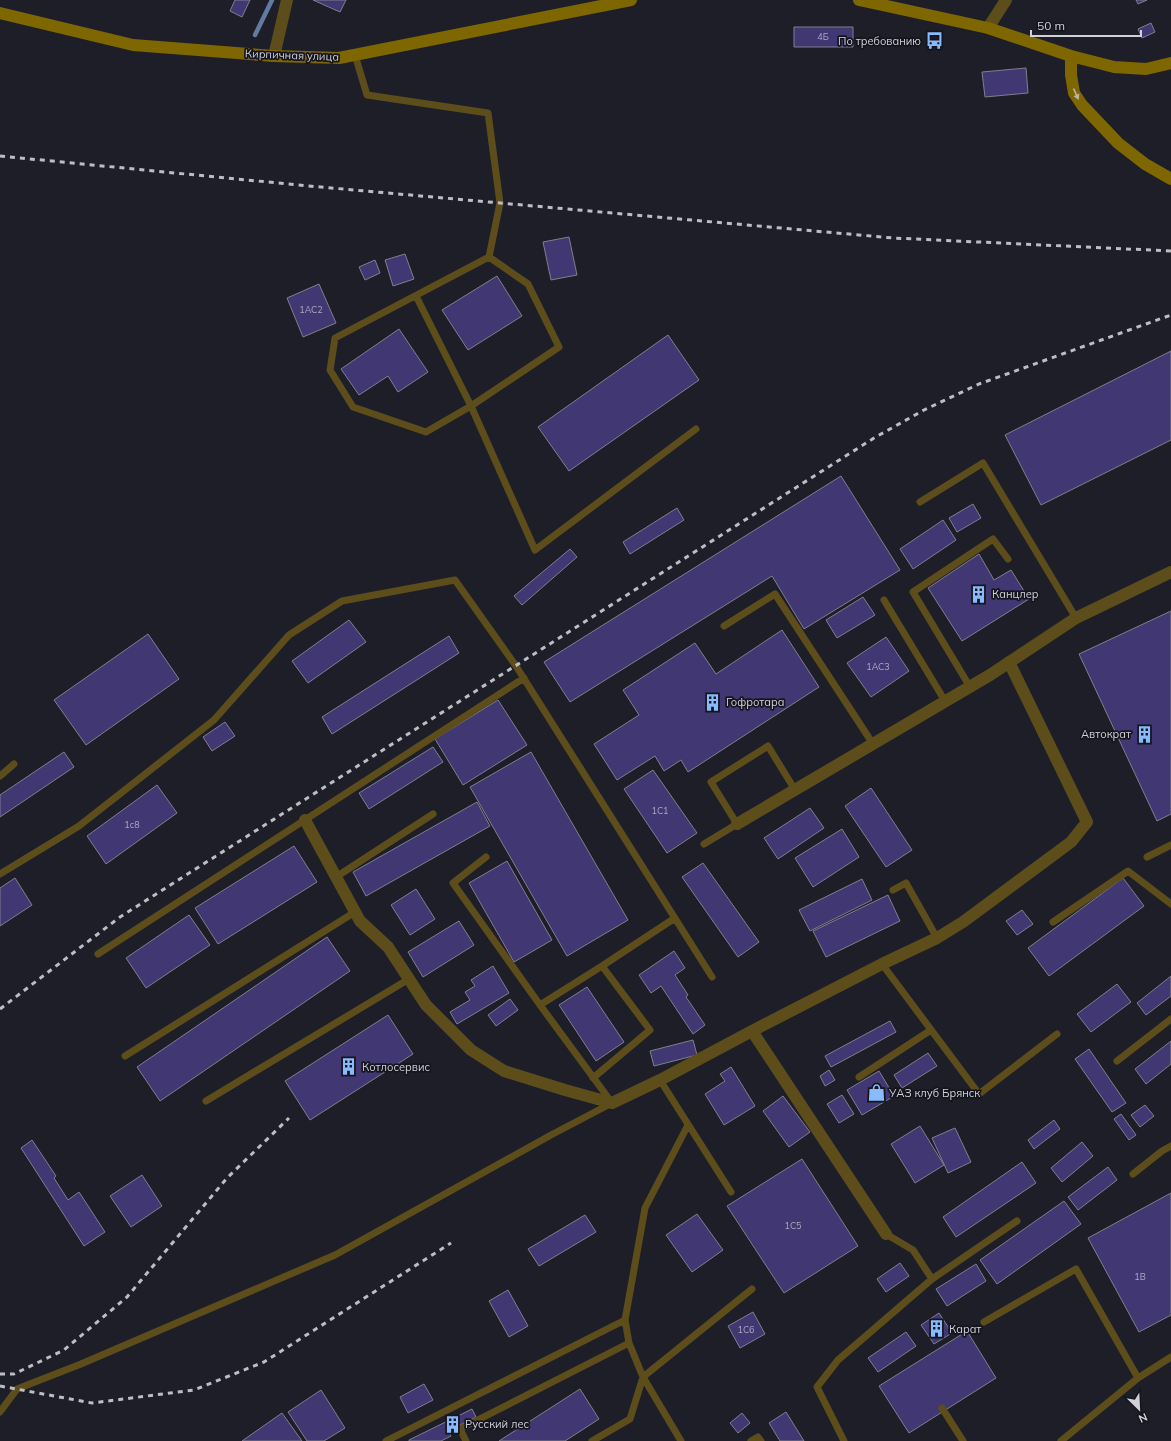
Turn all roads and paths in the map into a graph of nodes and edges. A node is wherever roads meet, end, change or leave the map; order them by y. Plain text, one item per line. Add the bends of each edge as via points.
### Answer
1 (287, 0) edge
2 (632, 0) edge
3 (858, 0) edge
4 (1006, 0) edge
5 (883, 2) edge
6 (0, 13) edge
7 (988, 28) junction
8 (355, 55) junction
9 (274, 56) junction
10 (1071, 56) junction
11 (1171, 63) edge
12 (1171, 179) edge
13 (489, 257) junction
14 (416, 296) junction
15 (470, 406) junction
16 (696, 429) dead end
17 (920, 502) dead end
18 (1008, 560) dead end
19 (1171, 572) edge
20 (884, 600) dead end
21 (1076, 618) junction
22 (724, 626) dead end
23 (1009, 662) junction
24 (524, 678) junction
25 (970, 686) junction
26 (945, 701) junction
27 (873, 744) junction
28 (14, 764) dead end
29 (0, 776) edge
30 (795, 790) junction
31 (433, 814) dead end
32 (305, 820) junction
33 (737, 824) junction
34 (704, 844) dead end
35 (1171, 845) edge
36 (486, 857) dead end
37 (1146, 857) dead end
38 (0, 874) edge
39 (336, 877) junction
40 (893, 890) dead end
41 (1171, 904) edge
42 (355, 912) junction
43 (675, 918) junction
44 (1053, 922) dead end
45 (937, 938) junction
46 (98, 954) dead end
47 (882, 964) junction
48 (602, 966) junction
49 (712, 977) dead end
50 (409, 979) junction
51 (540, 1005) junction
52 (1171, 1019) edge
53 (931, 1030) junction
54 (752, 1031) junction
55 (1057, 1034) dead end
56 (125, 1056) dead end
57 (1117, 1061) dead end
58 (859, 1077) dead end
59 (593, 1078) junction
60 (660, 1080) junction
61 (206, 1101) dead end
62 (612, 1103) junction
63 (688, 1125) junction
64 (1171, 1146) edge
65 (1133, 1174) dead end
66 (731, 1192) dead end
67 (1017, 1221) dead end
68 (886, 1234) joint
69 (932, 1279) junction
70 (752, 1289) dead end
71 (625, 1320) junction
72 (984, 1322) dead end
73 (629, 1343) junction
74 (1171, 1357) edge
75 (642, 1377) junction
76 (1138, 1378) junction
77 (942, 1408) dead end
78 (0, 1412) edge
79 (386, 1441) edge
80 (466, 1441) edge
81 (592, 1441) edge
82 (681, 1441) edge
83 (751, 1441) edge
84 (761, 1441) edge
85 (844, 1441) edge
86 (963, 1441) edge
87 (1061, 1441) edge

1 - 9 street
2 - 8 street, Кирпичная улица
3 - 5 street
4 - 7 street
5 - 7 street
6 - 9 street, Кирпичная улица via 133,45
7 - 10 street
8 - 9 street, Кирпичная улица via 339,58
8 - 13 lane via 367,95 488,113 500,204
10 - 11 street via 1114,67 1146,69
10 -> 12 street via 1074,93 1082,105 1118,143 1145,164
13 - 14 lane
13 - 15 lane via 528,284 559,347
14 - 15 lane
14 - 15 lane via 335,338 330,370 352,406 426,432
15 - 16 lane via 535,550
17 - 21 lane via 983,463
18 - 25 lane via 993,539 913,592
19 - 21 street
20 - 26 lane
21 - 23 street
22 - 27 lane via 775,594
23 - 25 street
23 - 45 street via 1088,822 1071,842 963,922
24 - 32 lane
24 - 38 lane via 455,580 342,601 289,635 214,720 79,826
24 - 43 lane
25 - 26 street
26 - 27 street
27 - 30 street
28 - 29 lane
30 - 33 street
30 - 33 lane via 768,746 711,782
31 - 39 lane
32 - 39 street
32 - 46 lane
33 - 34 lane
35 - 37 lane
36 - 51 lane via 453,883
39 - 42 street
40 - 45 lane via 906,883
41 - 44 lane via 1128,871
42 - 50 street via 360,922 388,947
42 - 56 lane
43 - 48 lane
43 - 49 lane
45 - 47 street
47 - 53 lane
47 - 54 street
48 - 51 lane
48 - 59 lane via 650,1030
50 - 61 lane
50 - 62 street via 426,1005 471,1050 504,1071
51 - 59 lane
52 - 57 lane
53 - 55 lane via 979,1094
53 - 58 lane
54 - 60 street
54 - 68 street
59 - 62 lane
60 - 62 street
60 - 63 lane
62 - 78 lane via 335,1255 17,1390
63 - 66 lane
63 - 71 lane via 645,1208
64 - 65 lane
67 - 69 lane
68 - 69 lane via 913,1250
69 - 85 lane via 838,1360 817,1387
70 - 75 lane
71 - 73 lane
71 - 79 lane
72 - 76 lane via 1076,1269
73 - 75 lane
73 - 80 lane via 460,1429
74 - 76 lane
75 - 81 lane via 630,1419
75 - 82 lane
76 - 87 lane
77 - 86 lane
83 - 84 lane via 758,1436

